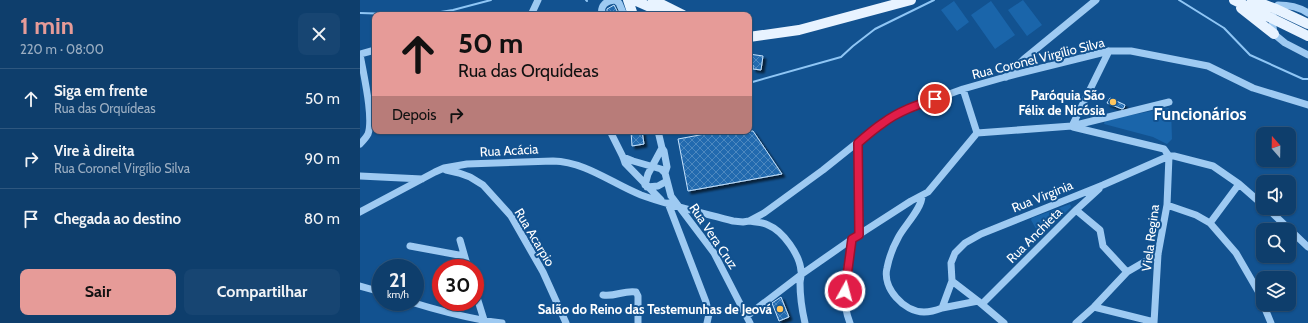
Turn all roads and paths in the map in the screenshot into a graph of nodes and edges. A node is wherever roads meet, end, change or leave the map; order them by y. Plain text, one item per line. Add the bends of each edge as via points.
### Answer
1 (538, 0) edge
2 (609, 0) edge
3 (628, 0) edge
4 (634, 0) edge
5 (892, 0) edge
6 (911, 0) edge
7 (1096, 0) edge
8 (1229, 0) edge
9 (1234, 0) edge
10 (1252, 0) edge
11 (1257, 0) edge
12 (1288, 0) edge
13 (653, 5) edge
14 (1275, 11) junction
15 (532, 12) edge
16 (601, 12) edge
17 (623, 12) edge
18 (632, 12) edge
19 (664, 12) edge
20 (674, 12) edge
21 (1308, 13) edge
22 (1308, 24) edge
23 (752, 32) edge
24 (1274, 34) junction
25 (1308, 36) edge
26 (752, 37) edge
27 (372, 51) edge
28 (1109, 51) junction
29 (360, 54) edge
30 (1308, 55) edge
31 (1024, 59) junction
32 (1030, 71) junction
33 (1005, 77) junction
34 (963, 89) junction
35 (1168, 102) dead end
36 (1308, 105) edge
37 (1072, 126) junction
38 (977, 133) junction
39 (612, 134) edge
40 (659, 134) edge
41 (858, 143) junction
42 (360, 144) edge
43 (662, 148) junction
44 (1169, 156) junction
45 (623, 157) junction
46 (652, 167) junction
47 (444, 168) junction
48 (665, 173) junction
49 (360, 176) edge
50 (422, 179) junction
51 (667, 181) junction
52 (1240, 184) junction
53 (1103, 185) junction
54 (646, 186) junction
55 (922, 196) junction
56 (1256, 199) edge
57 (665, 202) junction
58 (1167, 205) junction
59 (680, 206) junction
60 (1076, 210) junction
61 (360, 212) edge
62 (1274, 215) edge
63 (750, 221) junction
64 (1210, 223) junction
65 (859, 235) junction
66 (852, 239) junction
67 (460, 240) dead end
68 (410, 246) dead end
69 (1308, 247) edge
70 (1158, 254) junction
71 (464, 256) junction
72 (465, 259) edge
73 (1127, 272) junction
74 (802, 274) junction
75 (952, 281) junction
76 (360, 286) edge
77 (1256, 288) edge
78 (372, 289) edge
79 (603, 295) dead end
80 (980, 302) junction
81 (424, 306) edge
82 (1094, 307) junction
83 (942, 308) junction
84 (481, 311) edge
85 (1266, 311) edge
86 (749, 320) edge
87 (485, 322) edge
88 (1154, 322) edge
89 (502, 323) edge
90 (566, 323) edge
91 (638, 323) edge
92 (707, 323) edge
93 (805, 323) edge
94 (850, 323) edge
95 (1004, 323) edge
96 (1076, 323) edge
97 (1271, 323) edge

1 - 15 street
2 - 16 street via 603,4
2 - 17 street via 615,0
3 - 18 main road
4 - 13 main road
5 - 23 main road via 816,21
6 - 26 main road via 799,30
7 - 31 street
8 - 24 main road
9 - 14 main road
10 - 14 main road
11 - 14 main road via 1271,2
12 - 14 street
13 - 19 main road
13 - 20 main road
14 - 21 street via 1288,5
14 - 22 main road
14 - 24 street
14 - 25 main road
24 - 30 street
27 - 29 street
28 - 32 street, Rua Coronel Virgílio Silva
28 - 36 street, Rua Coronel Virgílio Silva via 1131,51 1208,66 1253,88
28 - 37 street
29 - 42 street via 370,127 368,135
31 - 32 street
31 - 33 street
32 - 33 street, Rua Coronel Virgílio Silva
33 - 34 street, Rua Coronel Virgílio Silva
34 - 38 street
34 - 41 street, Rua Coronel Virgílio Silva via 896,115
35 - 37 street
37 - 38 street
37 - 44 street via 1164,149
38 - 55 street
39 - 45 street
40 - 43 street, Rua Vera Cruz
41 - 63 street, Rua Coronel Virgílio Silva
41 - 65 street
43 - 46 street
43 - 48 street, Rua Vera Cruz via 667,167
44 - 52 street via 1213,166
44 - 53 street, Rua Virginia
44 - 58 street, Viela Regina
45 - 46 street
45 - 54 street via 625,163
46 - 48 street
46 - 54 street via 646,178
47 - 50 street, Rua Acácia
47 - 57 street, Rua Acácia via 474,164 563,161 580,165 640,194
47 - 90 street, Rua Acarpio via 470,177 482,185 511,216 543,272
48 - 51 street, Rua Vera Cruz
49 - 50 street
50 - 61 street, Rua Acácia
51 - 54 street via 660,185
51 - 59 street, Rua Vera Cruz via 671,196
52 - 56 street
52 - 64 street
53 - 60 street, Rua Anchieta
53 - 75 street, Rua Virginia via 981,234 965,243 955,253 951,263
54 - 57 street
55 - 65 street
55 - 83 street via 922,201 898,238 886,269 887,279 890,289 911,310 924,312
57 - 59 street
57 - 92 street via 706,302 709,314
58 - 64 street
58 - 70 street, Viela Regina
59 - 63 street via 733,221
59 - 86 street, Rua Vera Cruz via 714,253
60 - 73 street via 1100,230 1103,246
60 - 80 street, Rua Anchieta
62 - 69 street
63 - 74 street via 768,225 782,235 798,256
64 - 77 street via 1236,253
65 - 66 street
66 - 74 street
66 - 94 street via 844,304
67 - 71 street
68 - 71 street
70 - 73 street
70 - 88 street, Viela Regina
71 - 72 street
73 - 82 street
74 - 86 street
74 - 93 street via 800,282
75 - 80 street
75 - 83 street
76 - 78 street
79 - 91 street via 636,292
80 - 83 street
80 - 95 street
81 - 87 street
82 - 88 street
82 - 96 street
84 - 87 street
85 - 97 street
87 - 89 street

